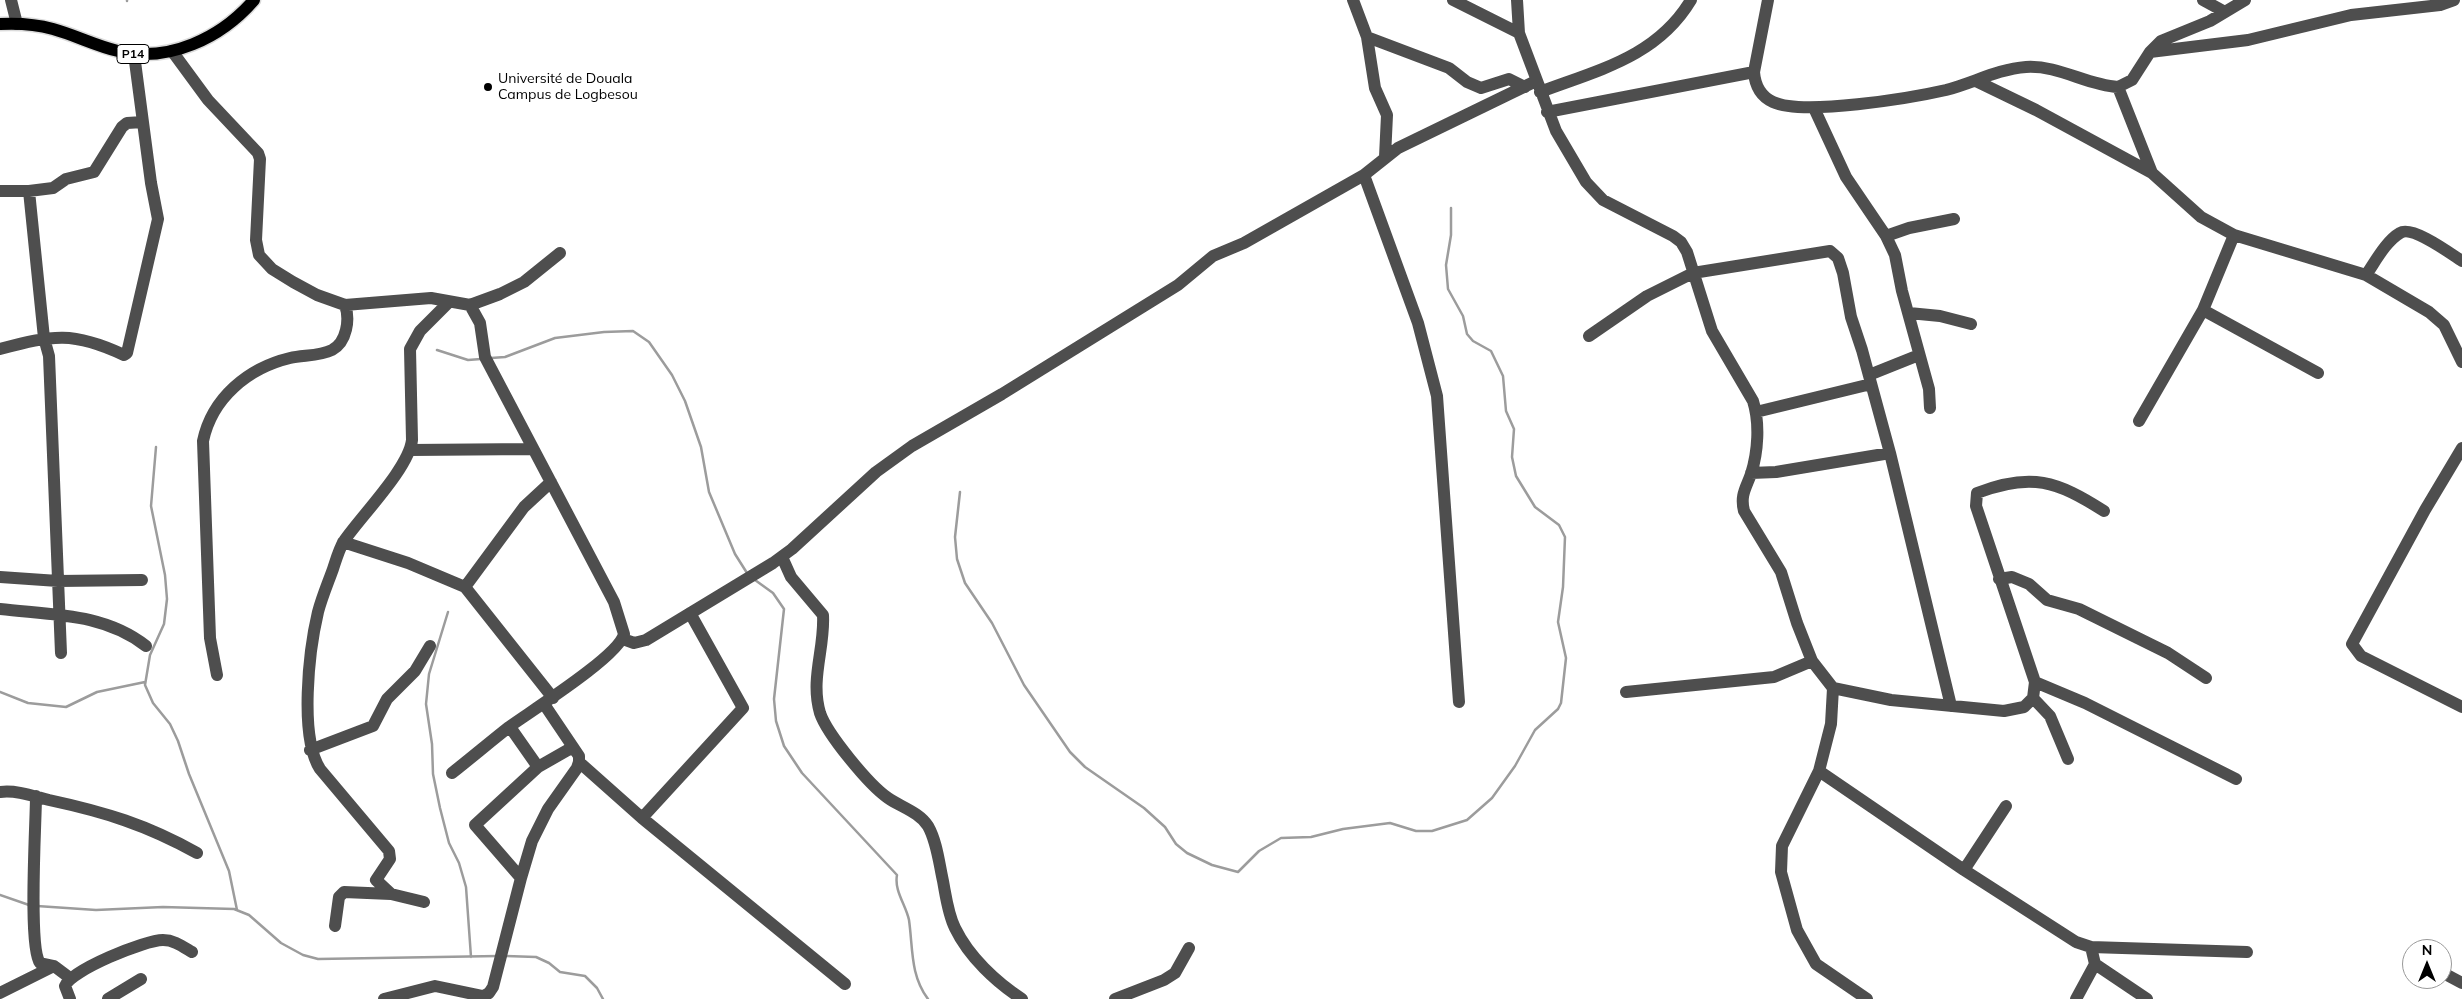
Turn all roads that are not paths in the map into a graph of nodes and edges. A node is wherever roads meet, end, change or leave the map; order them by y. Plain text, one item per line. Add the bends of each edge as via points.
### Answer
1 (12, 0) edge
2 (254, 0) edge
3 (1353, 0) edge
4 (1454, 0) edge
5 (1517, 0) edge
6 (1691, 0) edge
7 (1768, 0) edge
8 (2203, 0) edge
9 (2244, 0) edge
10 (2454, 0) edge
11 (2225, 12) junction
12 (0, 24) edge
13 (17, 24) junction
14 (1519, 33) junction
15 (1367, 37) junction
16 (172, 51) junction
17 (2150, 52) junction
18 (134, 54) junction
19 (1754, 72) junction
20 (1976, 81) junction
21 (1534, 87) junction
22 (2118, 87) junction
23 (1814, 108) junction
24 (1547, 112) junction
25 (143, 122) junction
26 (1385, 157) junction
27 (2152, 173) junction
28 (1364, 174) junction
29 (0, 191) edge
30 (29, 191) junction
31 (1954, 219) dead end
32 (2234, 235) junction
33 (1886, 236) junction
34 (560, 253) dead end
35 (2462, 261) edge
36 (1693, 273) junction
37 (2366, 275) junction
38 (450, 302) junction
39 (345, 305) junction
40 (470, 305) junction
41 (2203, 310) junction
42 (1909, 313) junction
43 (1971, 324) dead end
44 (1589, 336) dead end
45 (44, 338) junction
46 (0, 349) edge
47 (1919, 355) junction
48 (2462, 362) edge
49 (2318, 373) dead end
50 (1870, 379) junction
51 (1930, 408) dead end
52 (1756, 412) junction
53 (2139, 421) dead end
54 (2462, 448) edge
55 (533, 449) junction
56 (410, 450) junction
57 (1890, 453) junction
58 (1751, 473) junction
59 (551, 482) junction
60 (2104, 511) dead end
61 (343, 542) junction
62 (782, 557) junction
63 (0, 577) edge
64 (142, 580) dead end
65 (1999, 580) junction
66 (58, 581) junction
67 (465, 587) junction
68 (0, 609) edge
69 (690, 613) junction
70 (59, 616) junction
71 (623, 639) junction
72 (146, 646) dead end
73 (430, 646) dead end
74 (61, 653) dead end
75 (1812, 661) junction
76 (217, 674) dead end
77 (2206, 678) dead end
78 (2035, 682) junction
79 (1833, 688) junction
80 (1626, 692) dead end
81 (2033, 698) junction
82 (548, 701) junction
83 (1459, 702) dead end
84 (1951, 706) junction
85 (2462, 707) edge
86 (510, 727) junction
87 (573, 747) junction
88 (310, 750) junction
89 (2068, 759) dead end
90 (579, 762) junction
91 (538, 767) junction
92 (1819, 771) junction
93 (452, 773) dead end
94 (2236, 779) dead end
95 (0, 792) edge
96 (36, 796) junction
97 (2006, 806) dead end
98 (642, 818) junction
99 (197, 853) dead end
100 (1964, 870) junction
101 (521, 878) junction
102 (391, 894) junction
103 (424, 902) dead end
104 (335, 926) dead end
105 (2091, 947) junction
106 (1189, 948) dead end
107 (192, 952) dead end
108 (2247, 952) dead end
109 (2095, 964) junction
110 (54, 966) junction
111 (70, 978) junction
112 (141, 979) dead end
113 (844, 984) dead end
114 (0, 993) edge
115 (481, 997) edge
116 (70, 999) edge
117 (108, 999) edge
118 (384, 999) edge
119 (1022, 999) edge
120 (1115, 999) edge
121 (1867, 999) edge
122 (2076, 999) edge
123 (2147, 999) edge

1 - 13 street
2 - 16 main road, P14 via 225,29
3 - 15 street
4 - 14 street
5 - 14 street
6 - 21 street via 1664,35 1636,54
7 - 19 street
8 - 11 street
9 - 11 street
10 - 17 street via 2440,5 2350,15 2248,40
11 - 17 street via 2161,41
12 - 13 main road, P14
13 - 18 main road, P14 via 54,29
14 - 21 street
15 - 21 street via 1449,68 1481,88 1509,80
15 - 26 street via 1375,88 1388,120
16 - 18 main road, P14
16 - 39 street via 208,100 258,153 256,240 264,262 317,295
17 - 22 street via 2132,80
18 - 25 street
19 - 23 street via 1760,92 1771,101 1786,107
19 - 24 street
20 - 22 street via 2008,70 2043,67
20 - 23 street via 1918,94
20 - 27 street
21 - 24 street
21 - 26 street via 1411,141
22 - 27 street
23 - 33 street via 1846,177
24 - 36 street via 1593,191 1616,209 1673,236 1687,252
25 - 30 street via 122,126 94,172 66,179 53,188
25 - 45 street via 158,219 127,353 124,355 83,339
26 - 28 street
27 - 32 street via 2200,217
28 - 62 street via 1244,243 1213,256 1178,285 912,446 845,499
28 - 83 street via 1418,323 1436,396
29 - 30 street
30 - 45 street
31 - 33 street
32 - 37 street
32 - 41 street
33 - 42 street via 1895,255
34 - 40 street via 524,282
35 - 37 street via 2407,231 2400,233 2388,245
36 - 44 street via 1641,299
36 - 50 street via 1825,250 1834,253 1843,273 1850,317
36 - 52 street via 1712,331 1753,401
37 - 48 street via 2429,312 2444,325
38 - 39 street via 430,298
38 - 40 street
38 - 56 street via 420,331 410,349
39 - 76 street via 348,320 338,345 327,352 290,358 252,372 226,396 213,412 206,428 203,441 210,638
40 - 55 street via 480,323 485,357
41 - 49 street
41 - 53 street
42 - 43 street
42 - 47 street
45 - 46 street
45 - 66 street via 49,356
47 - 50 street
47 - 51 street
50 - 52 street
50 - 57 street
52 - 58 street via 1758,429
54 - 85 street via 2352,644 2361,656
55 - 56 street
55 - 59 street
56 - 61 street via 380,496
57 - 58 street via 1776,472
57 - 84 street
58 - 75 street via 1741,501 1744,511 1781,572
59 - 67 street via 524,507
59 - 71 street via 614,602 623,628
60 - 65 street via 2059,485 2040,481 1995,486 1977,493 1976,506
61 - 67 street via 408,563
61 - 88 street via 321,604 312,644 308,702
62 - 69 street
62 - 119 street via 791,577 823,615 816,672 820,712 827,728 880,791 928,826 955,928 990,974
63 - 66 street
64 - 66 street
65 - 77 street via 2012,577 2029,584 2047,600 2079,609 2168,653
65 - 78 street
66 - 70 street
67 - 82 street
68 - 70 street
69 - 71 street via 646,640 634,643
69 - 98 street via 744,708
70 - 72 street via 115,626
70 - 74 street
71 - 82 street
73 - 88 street via 415,670 387,699 374,726
75 - 79 street
75 - 80 street via 1774,677
78 - 81 street
78 - 94 street via 2085,703
79 - 84 street via 1892,700
79 - 92 street via 1831,724
81 - 84 street via 2024,707 2004,711
81 - 89 street via 2050,716
82 - 86 street
82 - 87 street
86 - 91 street
86 - 93 street
87 - 90 street
87 - 91 street
88 - 102 street via 320,770 388,851 390,859 376,880
90 - 98 street
90 - 101 street via 539,826
91 - 101 street via 475,825
92 - 100 street
92 - 121 street via 1782,846 1781,872 1797,930 1816,964
95 - 96 street
96 - 99 street via 113,815 169,837
96 - 110 street via 36,952 40,962
97 - 100 street
98 - 113 street
100 - 105 street via 2076,942
101 - 115 street via 493,987
102 - 103 street
102 - 104 street via 344,892 339,897
105 - 108 street
105 - 109 street
106 - 120 street via 1175,972 1164,980
107 - 111 street via 171,941 147,942
109 - 122 street
109 - 123 street
110 - 111 street
110 - 114 street
111 - 116 street via 65,986
112 - 117 street
115 - 118 street via 435,986

